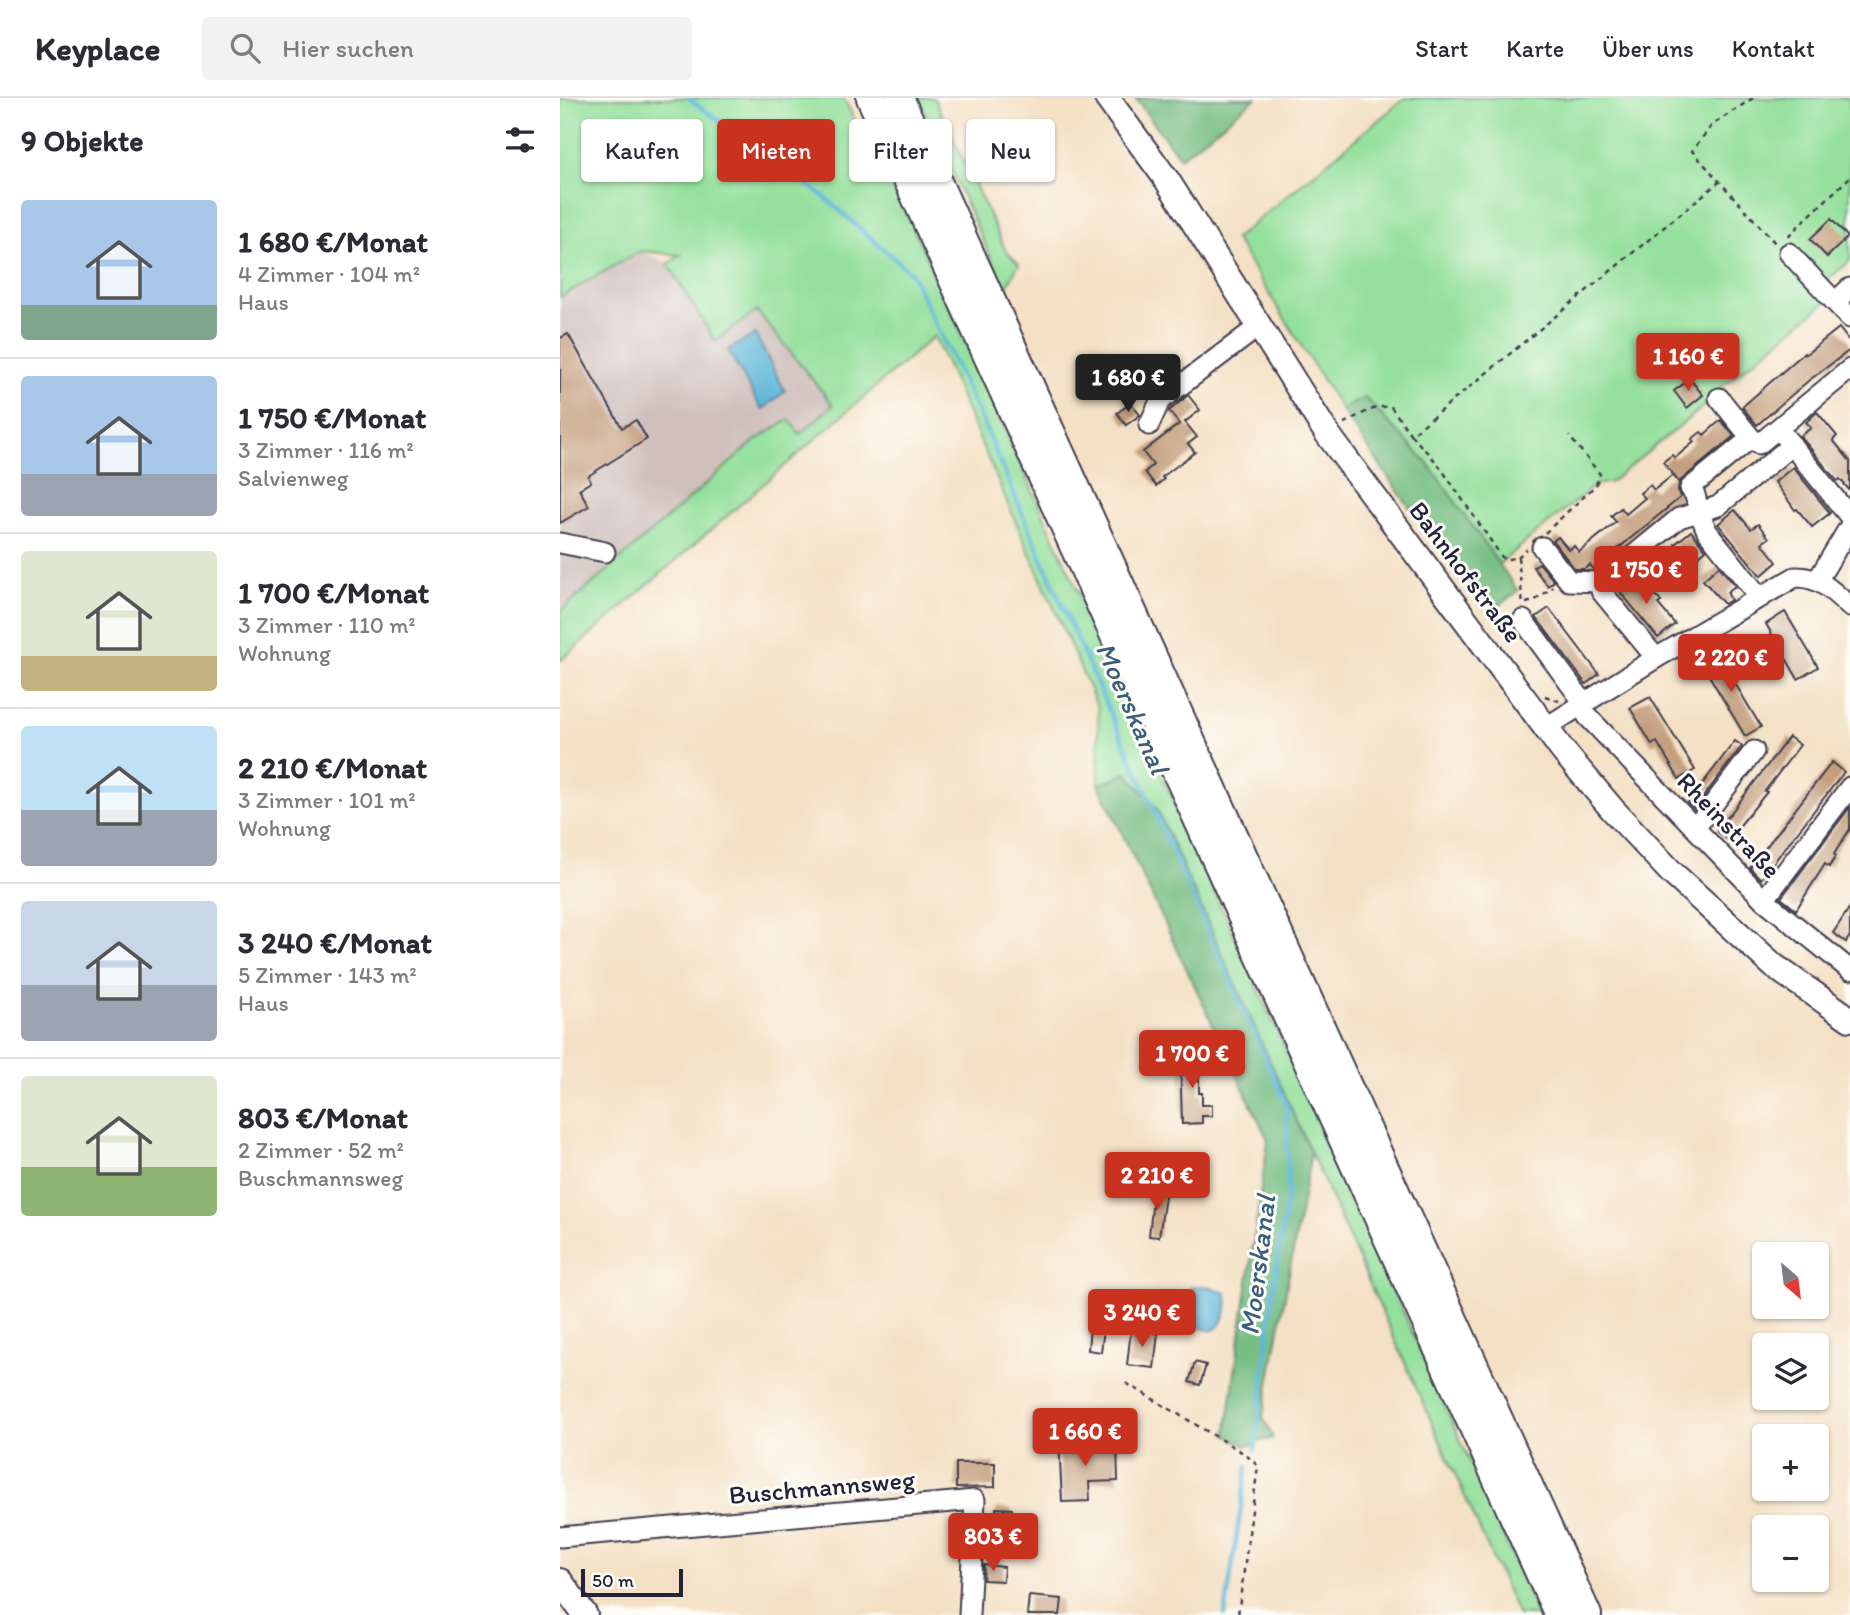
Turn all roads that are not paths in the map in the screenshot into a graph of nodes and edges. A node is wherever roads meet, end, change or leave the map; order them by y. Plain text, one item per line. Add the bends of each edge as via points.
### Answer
1 (870, 98) edge
2 (899, 98) edge
3 (1107, 98) edge
4 (1784, 249) road end
5 (1843, 295) edge
6 (1850, 318) edge
7 (1258, 327) junction
8 (1850, 369) edge
9 (1719, 398) dead end
10 (1149, 425) dead end
11 (1778, 428) junction
12 (1755, 441) junction
13 (1792, 445) junction
14 (1773, 461) junction
15 (1699, 512) junction
16 (1850, 517) edge
17 (1850, 526) edge
18 (560, 543) edge
19 (1536, 544) road end
20 (605, 552) dead end
21 (1817, 580) junction
22 (1601, 582) junction
23 (1760, 598) junction
24 (1850, 607) edge
25 (1523, 612) road end
26 (1656, 658) junction
27 (1578, 707) junction
28 (1545, 727) junction
29 (1754, 751) dead end
30 (1850, 787) edge
31 (1695, 828) junction
32 (1764, 900) junction
33 (1848, 966) edge
34 (1850, 1019) edge
35 (560, 1537) edge
36 (560, 1581) edge
37 (585, 1615) edge
38 (969, 1615) edge
39 (1559, 1615) edge
40 (1587, 1615) edge

1 - 39 highway
2 - 40 highway
3 - 7 main road, Bahnhofstraße via 1167,180
4 - 5 street
5 - 6 street
7 - 10 street via 1160,401
7 - 28 main road, Bahnhofstraße via 1326,432
8 - 11 street
9 - 12 street
11 - 12 street
11 - 13 street
12 - 14 street
12 - 15 street via 1690,488
13 - 14 street
13 - 16 street
14 - 15 street via 1718,506
15 - 22 street via 1679,519
15 - 23 street via 1707,531
17 - 21 street
18 - 20 street
19 - 22 street via 1569,581
21 - 23 street via 1795,577
21 - 24 street
22 - 26 street via 1601,591
23 - 26 street
25 - 27 street, Rheinstraße
26 - 27 street
27 - 28 street
27 - 31 street, Rheinstraße
28 - 34 main road, Bahnhofstraße via 1672,873 1774,966
29 - 31 street
30 - 32 street
31 - 32 street, Rheinstraße
32 - 33 street, Rheinstraße
35 - 38 street, Buschmannsweg via 975,1500
36 - 37 main road

